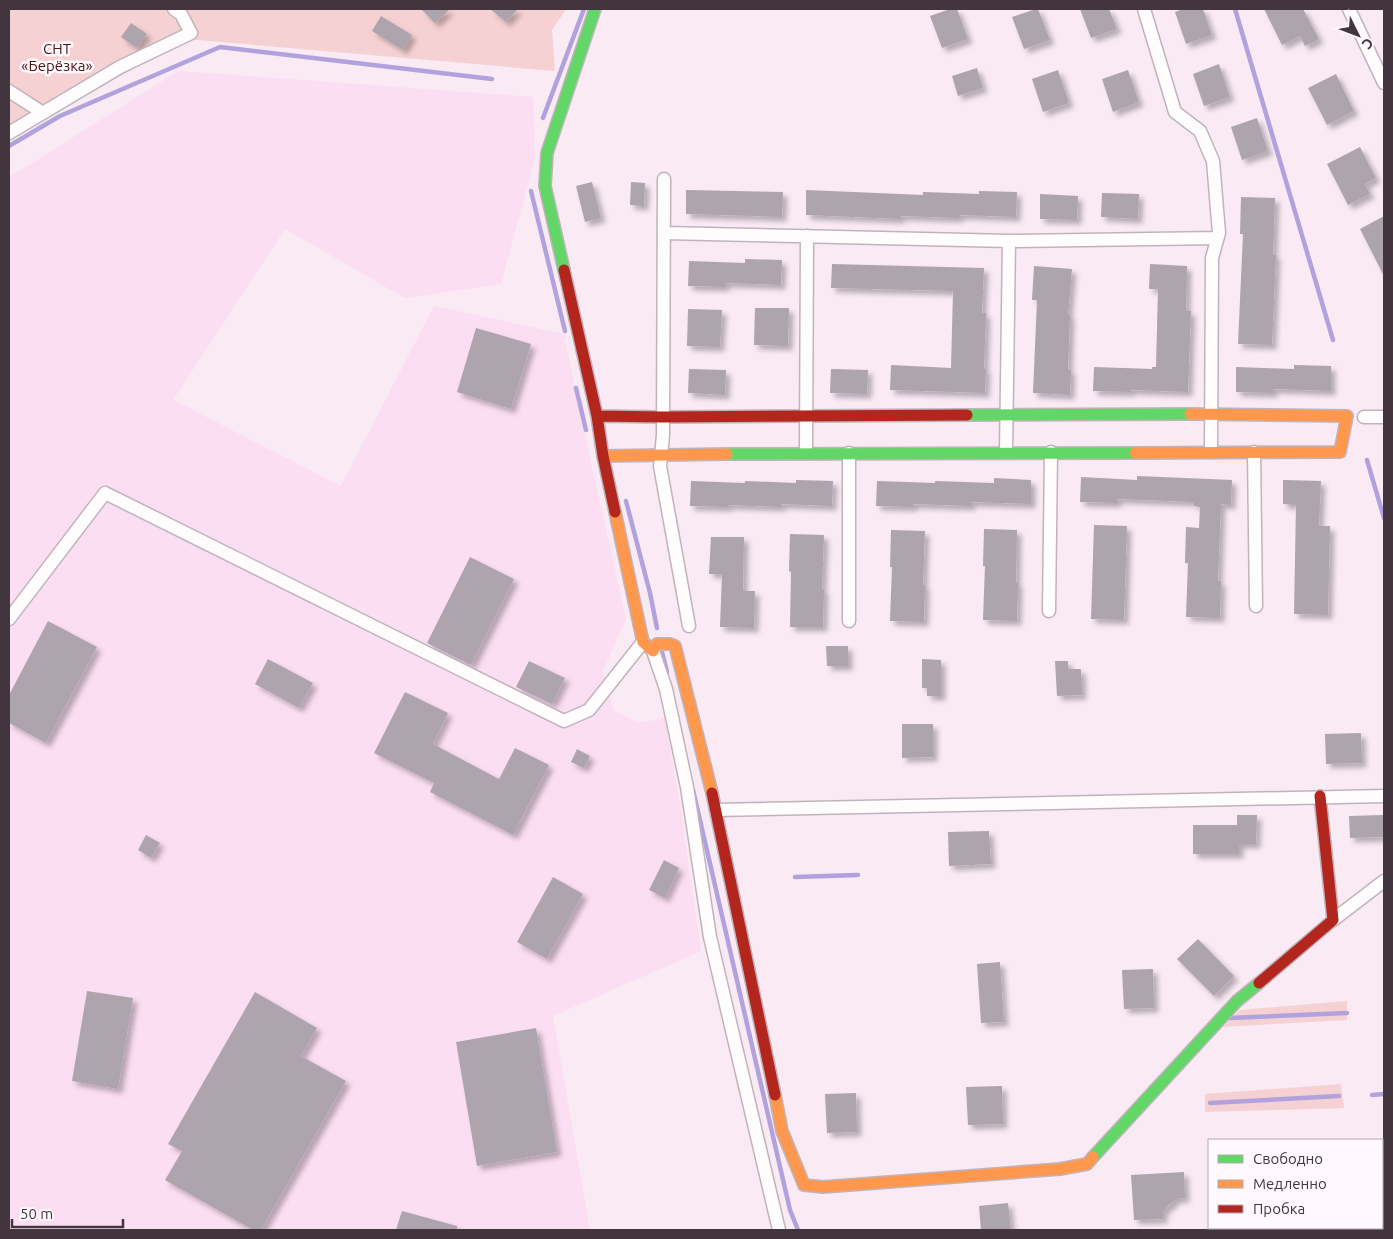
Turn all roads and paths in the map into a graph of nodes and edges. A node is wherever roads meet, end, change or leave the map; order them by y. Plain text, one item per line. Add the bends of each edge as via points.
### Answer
1 (174, 9) edge
2 (595, 9) edge
3 (1144, 9) edge
4 (1349, 9) edge
5 (1384, 84) edge
6 (9, 91) edge
7 (43, 112) junction
8 (9, 133) edge
9 (664, 179) dead end
10 (664, 233) junction
11 (807, 236) junction
12 (1217, 238) junction
13 (1009, 241) junction
14 (1212, 414) junction
15 (1007, 415) junction
16 (597, 416) junction
17 (806, 416) junction
18 (663, 417) junction
19 (1364, 417) dead end
20 (1384, 417) edge
21 (1006, 452) junction
22 (1051, 452) junction
23 (1211, 452) junction
24 (1254, 452) junction
25 (806, 453) junction
26 (849, 453) junction
27 (662, 454) junction
28 (603, 456) junction
29 (1256, 606) dead end
30 (1049, 610) dead end
31 (9, 619) edge
32 (850, 621) dead end
33 (689, 626) dead end
34 (643, 642) junction
35 (653, 651) junction
36 (1320, 796) junction
37 (1384, 796) edge
38 (716, 810) junction
39 (1384, 881) edge
40 (1333, 920) junction
41 (779, 1230) edge

1 - 7 street via 191,33 120,67
2 - 16 street via 547,153 545,186
3 - 12 street via 1175,112 1200,131 1213,161
4 - 5 street
6 - 7 street
7 - 8 street
9 - 10 street
10 - 11 street
10 - 18 street
11 - 13 street
11 - 17 street
12 - 13 street
12 - 14 street via 1212,258
13 - 15 street
14 - 15 street
14 - 23 street
14 - 24 street via 1347,416 1340,452
15 - 17 street
15 - 21 street
16 - 18 street
16 - 28 street
17 - 18 street
17 - 25 street
18 - 27 street
19 - 20 street
21 - 22 street
21 - 26 street
22 - 23 street
22 - 30 street
23 - 24 street
24 - 29 street
25 - 26 street
25 - 27 street
26 - 32 street
27 - 28 street
27 - 33 street via 660,466
28 - 34 street
31 - 34 street via 105,493 564,721 589,710
34 - 35 street
35 - 38 street via 657,644 675,646
35 - 41 street via 666,689 687,787 710,937
36 - 37 street
36 - 38 street
36 - 40 street
38 - 40 street via 782,1131 804,1185 823,1187 922,1180 1087,1164 1237,1000
39 - 40 street

